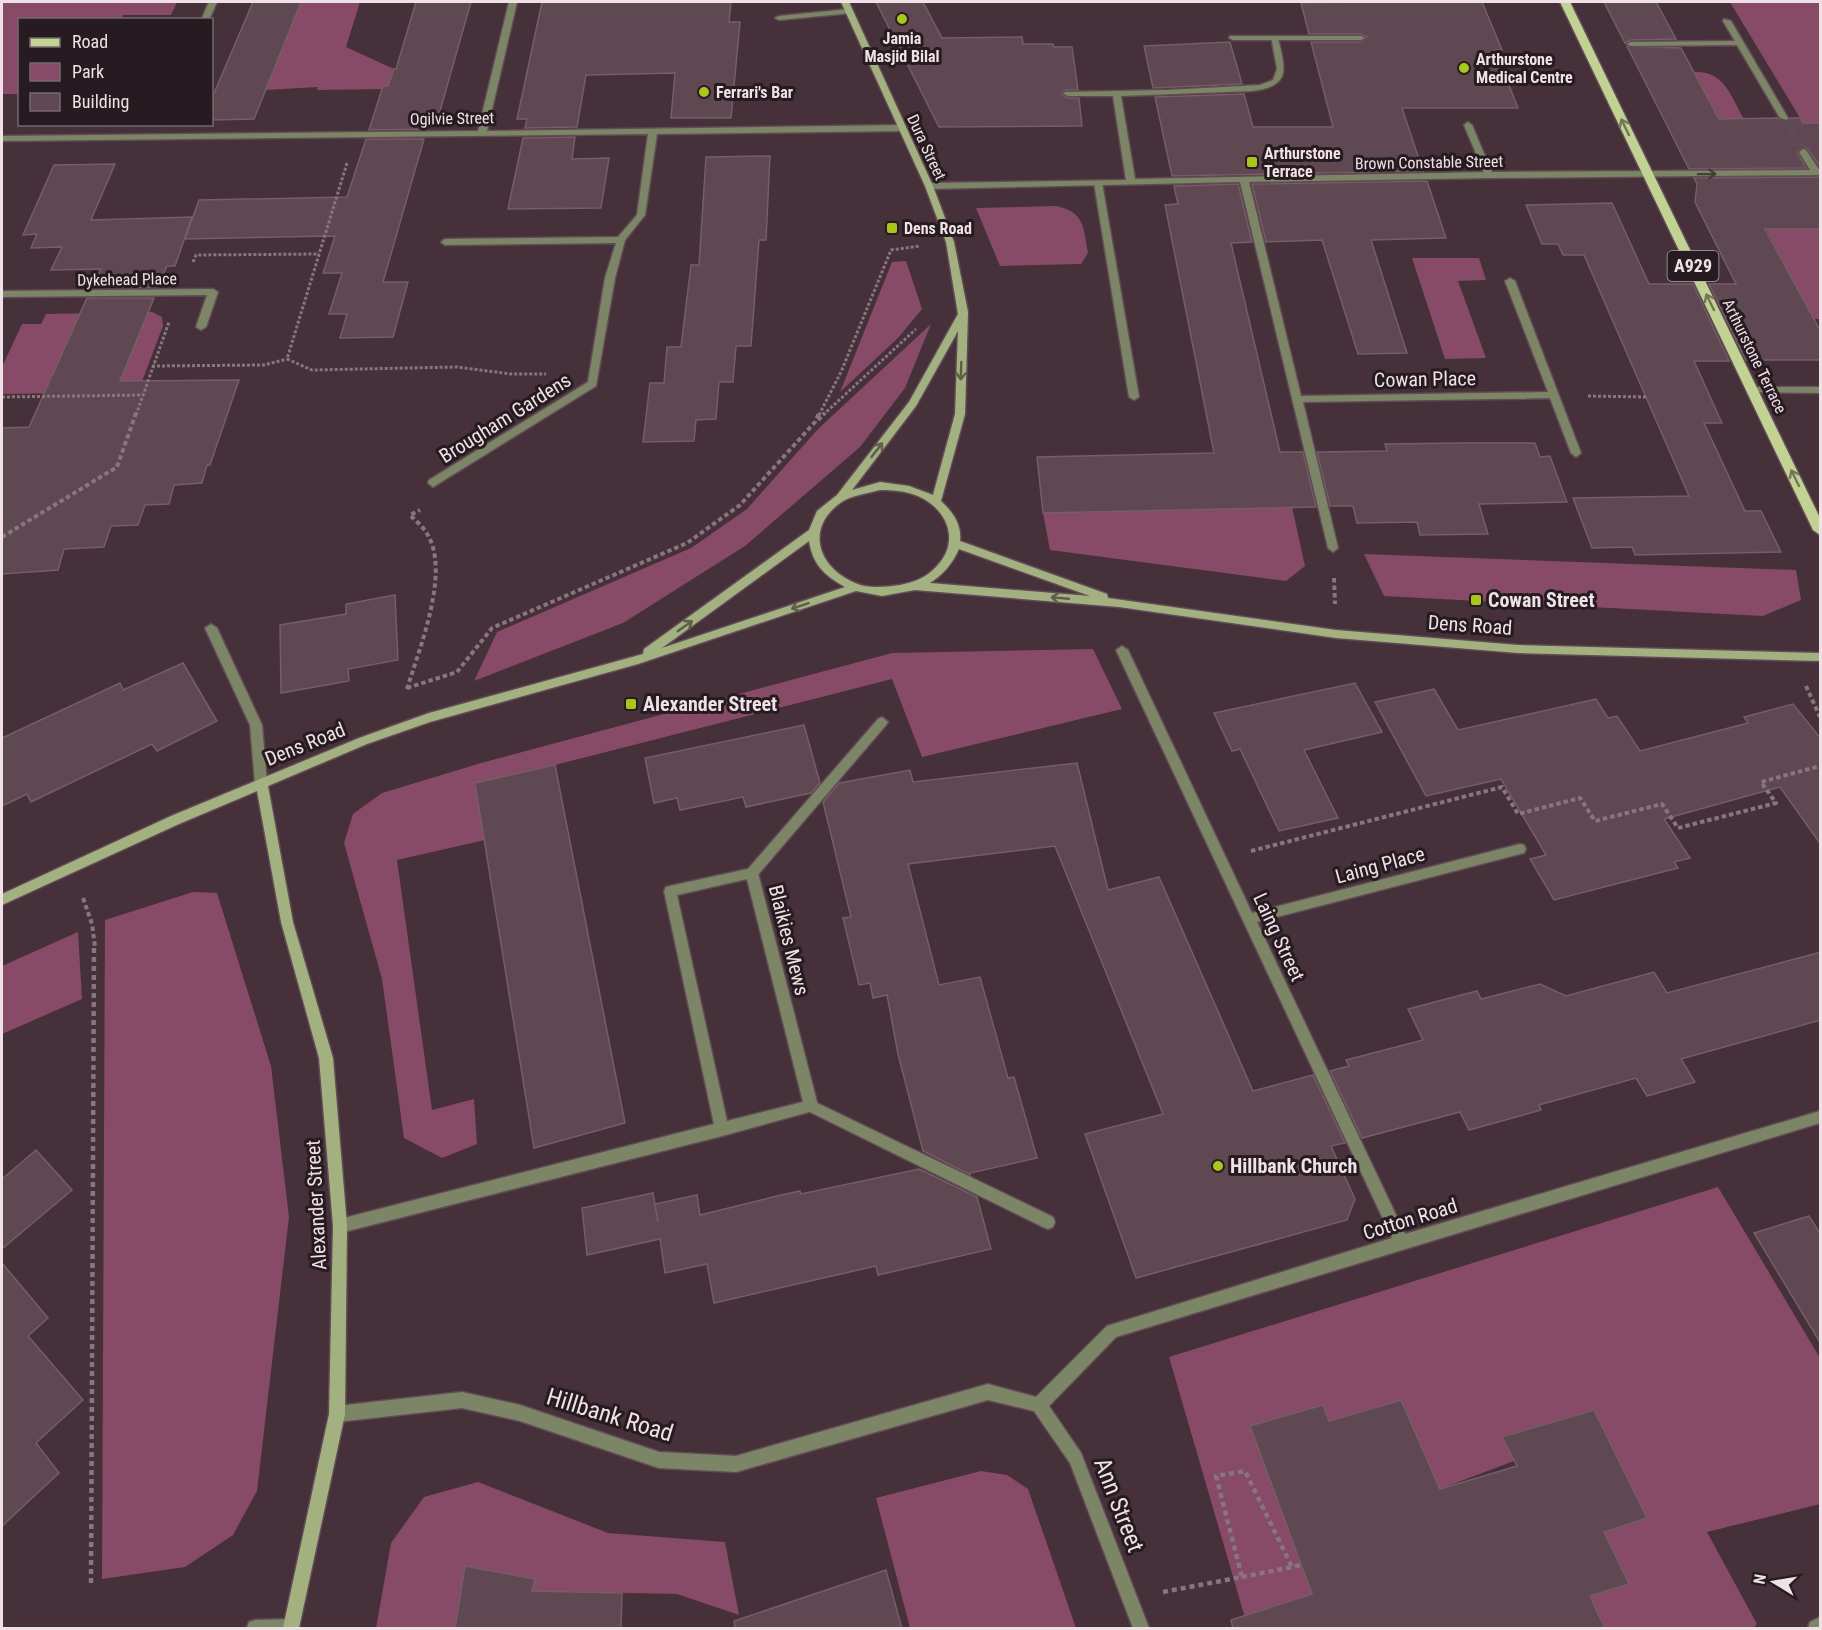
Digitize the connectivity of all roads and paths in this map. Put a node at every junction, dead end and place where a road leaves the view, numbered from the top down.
1 (213, 2) edge
2 (513, 2) edge
3 (845, 2) edge
4 (1565, 2) edge
5 (849, 11) junction
6 (206, 18) edge
7 (779, 18) dead end
8 (1727, 21) dead end
9 (1233, 38) dead end
10 (1274, 38) junction
11 (1361, 38) dead end
12 (1739, 43) junction
13 (1631, 44) dead end
14 (1068, 94) dead end
15 (1117, 94) junction
16 (1784, 118) tunnel mouth
17 (1468, 125) dead end
18 (157, 126) edge
19 (902, 128) junction
20 (653, 131) junction
21 (482, 133) junction
22 (356, 134) junction
23 (152, 137) junction
24 (2, 140) edge
25 (1803, 152) tunnel mouth
26 (1818, 173) edge
27 (1648, 175) junction
28 (1489, 176) junction
29 (1244, 181) junction
30 (1098, 183) junction
31 (1131, 183) junction
32 (929, 186) junction
33 (621, 240) junction
34 (445, 242) dead end
35 (951, 242) junction
36 (319, 254) junction
37 (1510, 281) dead end
38 (181, 293) junction
39 (3, 298) edge
40 (963, 312) junction
41 (924, 321) dead end
42 (201, 327) dead end
43 (287, 359) junction
44 (152, 366) junction
45 (596, 373) junction
46 (1753, 390) junction
47 (1821, 390) edge
48 (142, 395) junction
49 (1554, 395) junction
50 (2, 397) edge
51 (1134, 397) dead end
52 (1646, 397) dead end
53 (1296, 399) junction
54 (815, 422) junction
55 (1576, 453) dead end
56 (433, 483) joint
57 (841, 496) junction
58 (936, 501) junction
59 (1821, 530) edge
60 (812, 533) junction
61 (2, 537) edge
62 (956, 544) junction
63 (1333, 548) joint
64 (915, 586) junction
65 (856, 587) junction
66 (1119, 603) junction
67 (211, 628) dead end
68 (1336, 634) junction
69 (1122, 650) dead end
70 (1821, 657) edge
71 (638, 660) junction
72 (407, 688) junction
73 (421, 721) junction
74 (882, 722) dead end
75 (1821, 766) edge
76 (261, 783) junction
77 (1520, 849) dead end
78 (1220, 859) junction
79 (752, 873) junction
80 (2, 900) edge
81 (1249, 919) junction
82 (92, 924) dead end
83 (811, 1106) junction
84 (1821, 1117) edge
85 (722, 1130) junction
86 (1048, 1222) dead end
87 (340, 1226) junction
88 (1401, 1242) junction
89 (1039, 1405) junction
90 (337, 1414) junction
91 (1301, 1565) dead end
92 (1292, 1567) junction
93 (1242, 1577) junction
94 (91, 1583) dead end
95 (1130, 1599) junction
96 (1821, 1626) edge
97 (291, 1628) edge
98 (255, 1629) edge
99 (1141, 1629) edge
100 (1816, 1629) edge

1 - 6 street
2 - 21 street
3 - 5 main road, Dura Street
27 -> 4 main road, Arthurstone Terrace / A929
5 - 7 street
5 - 19 main road, Dura Street
8 - 12 street
9 - 10 street
10 - 11 street
10 - 15 street
12 - 13 street
12 - 16 street
14 - 15 street
15 - 31 street
17 - 28 street
18 - 23 street
19 - 20 street, Ogilvie Street
19 - 32 main road, Dura Street
20 - 21 street, Ogilvie Street
20 - 33 street, Brougham Gardens
21 - 22 street, Ogilvie Street
22 - 23 street, Ogilvie Street
22 - 36 path
23 - 24 street, Ogilvie Street
25 - 26 street
27 -> 26 street, Brown Constable Street
27 - 28 street, Brown Constable Street
46 -> 27 main road, Arthurstone Terrace / A929
28 - 29 street, Brown Constable Street
29 - 31 street, Brown Constable Street
29 - 53 street
30 - 31 street, Brown Constable Street
30 - 32 street, Brown Constable Street
30 - 51 street
32 - 35 main road, Dura Street
33 - 34 street
33 - 45 street, Brougham Gardens
35 - 40 main road, Dura Street
35 - 54 path
36 - 38 path
36 - 43 path
37 - 49 street
38 - 39 street, Dykehead Place
38 - 42 street, Dykehead Place
38 - 44 path
57 -> 40 main road
40 -> 58 main road, Dura Street
41 - 54 path
43 - 44 path
43 - 45 path
44 - 48 path
45 - 56 street, Brougham Gardens
46 - 47 street
59 -> 46 main road, Arthurstone Terrace / A929
48 - 50 path
48 - 61 path
49 - 52 path
49 - 53 street, Cowan Place
49 - 55 street
53 - 63 street
54 - 72 path
56 - 72 path
57 - 58 main road, Dens Road
57 - 60 main road, Dens Road
58 - 62 main road
60 - 65 main road, Dens Road
71 -> 60 main road, Dens Road
62 - 64 main road, Dens Road
62 - 66 main road, Dens Road
63 - 68 path
64 - 65 main road, Dens Road
66 -> 64 main road, Dens Road
65 -> 71 main road, Dens Road
66 - 68 main road, Dens Road
67 - 76 street
68 - 70 main road, Dens Road
69 - 78 street, Laing Street
71 - 73 main road, Dens Road
72 - 73 path
73 - 76 main road, Dens Road
74 - 79 street
75 - 78 path
76 - 80 main road, Dens Road
76 - 87 main road, Alexander Street
77 - 81 street, Laing Place
78 - 81 street, Laing Street
79 - 83 street, Blaikies Mews
79 - 85 street, Blaikies Mews
81 - 88 street, Laing Street
82 - 94 path
83 - 85 street
83 - 86 street
84 - 88 street, Cotton Road
85 - 87 street
87 - 90 main road, Alexander Street
88 - 89 street, Cotton Road
89 - 90 street, Hillbank Road
89 - 95 street, Ann Street
90 - 97 main road, Alexander Street
91 - 92 path
92 - 93 path
92 - 93 path
93 - 95 path
95 - 99 street, Ann Street
96 - 100 street
97 - 98 street

